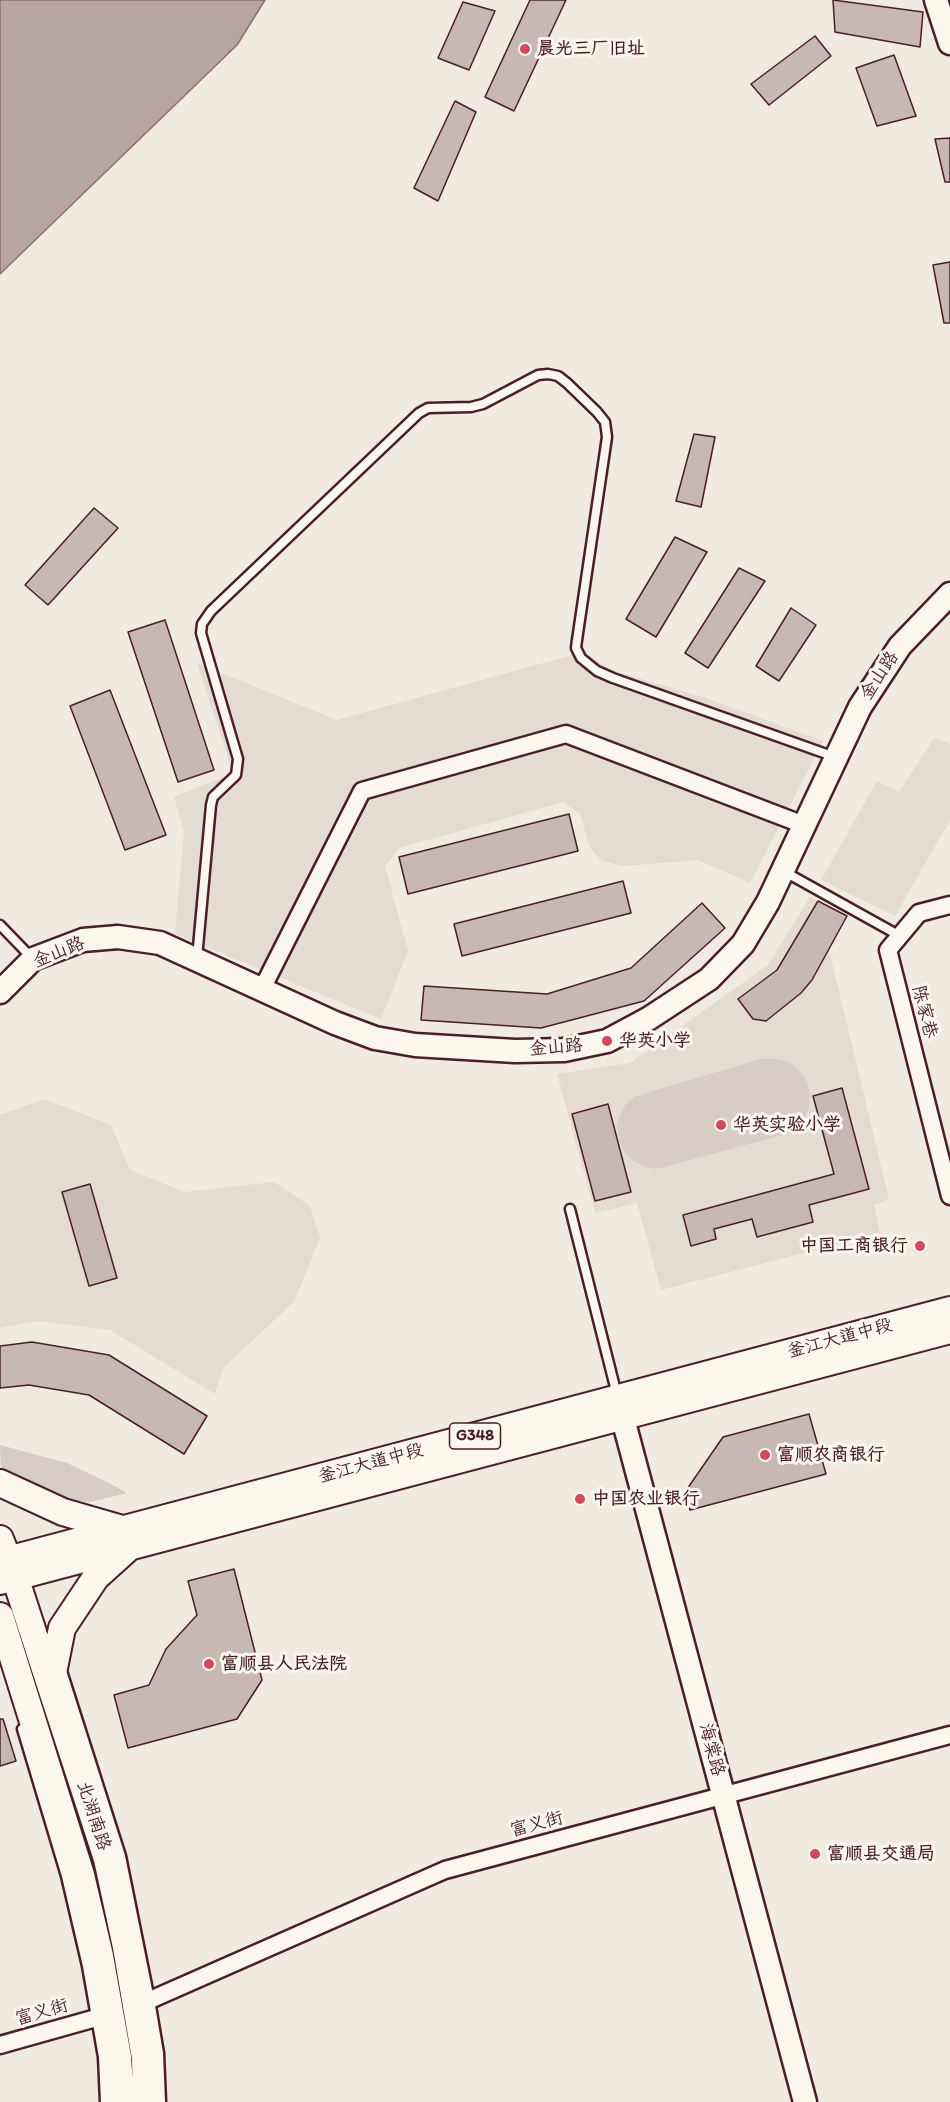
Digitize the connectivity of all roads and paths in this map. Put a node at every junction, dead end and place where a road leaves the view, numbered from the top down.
1 (936, 0) edge
2 (950, 44) edge
3 (950, 594) edge
4 (836, 757) junction
5 (804, 825) junction
6 (782, 871) junction
7 (950, 905) edge
8 (0, 925) edge
9 (900, 936) junction
10 (197, 958) junction
11 (33, 959) junction
12 (262, 989) junction
13 (0, 992) edge
14 (950, 1196) edge
15 (570, 1209) dead end
16 (950, 1310) edge
17 (950, 1330) edge
18 (620, 1408) junction
19 (0, 1483) edge
20 (126, 1538) junction
21 (5, 1564) edge
22 (0, 1616) edge
23 (57, 1656) junction
24 (0, 1661) edge
25 (51, 1686) junction
26 (22, 1687) junction
27 (19, 1719) dead end
28 (950, 1735) edge
29 (723, 1796) junction
30 (150, 2000) junction
31 (96, 2018) junction
32 (0, 2046) edge
33 (105, 2102) edge
34 (120, 2102) edge
35 (146, 2102) edge
36 (160, 2102) edge
37 (805, 2102) edge

1 - 2 street
3 - 4 street, 金山路
4 - 5 street, 金山路
4 - 10 lane
5 - 6 street, 金山路
5 - 12 street
6 - 9 lane
6 - 12 street, 金山路
7 - 9 street, 陈家巷
8 - 11 lane
9 - 14 street, 陈家巷
10 - 11 street, 金山路
10 - 12 street, 金山路
11 - 13 street, 金山路
15 - 18 lane
16 - 18 main road, 釜江大道中段 / G348
17 - 18 main road, 釜江大道中段 / G348
18 - 20 main road, 釜江大道中段 / G348
18 - 29 street, 海棠路
19 - 20 main road
20 - 21 main road, 釜江大道中段 / G348
20 - 23 main road
21 - 25 main road, 北湖南路
22 - 26 main road, 北湖南路
23 - 25 main road
23 - 30 lane
24 - 26 main road
25 - 35 main road, 北湖南路
26 - 34 main road, 北湖南路
27 - 31 lane
28 - 29 street, 富义街
29 - 30 street, 富义街
29 - 37 street, 海棠路
30 - 36 lane
31 - 32 street, 富义街
31 - 33 lane

